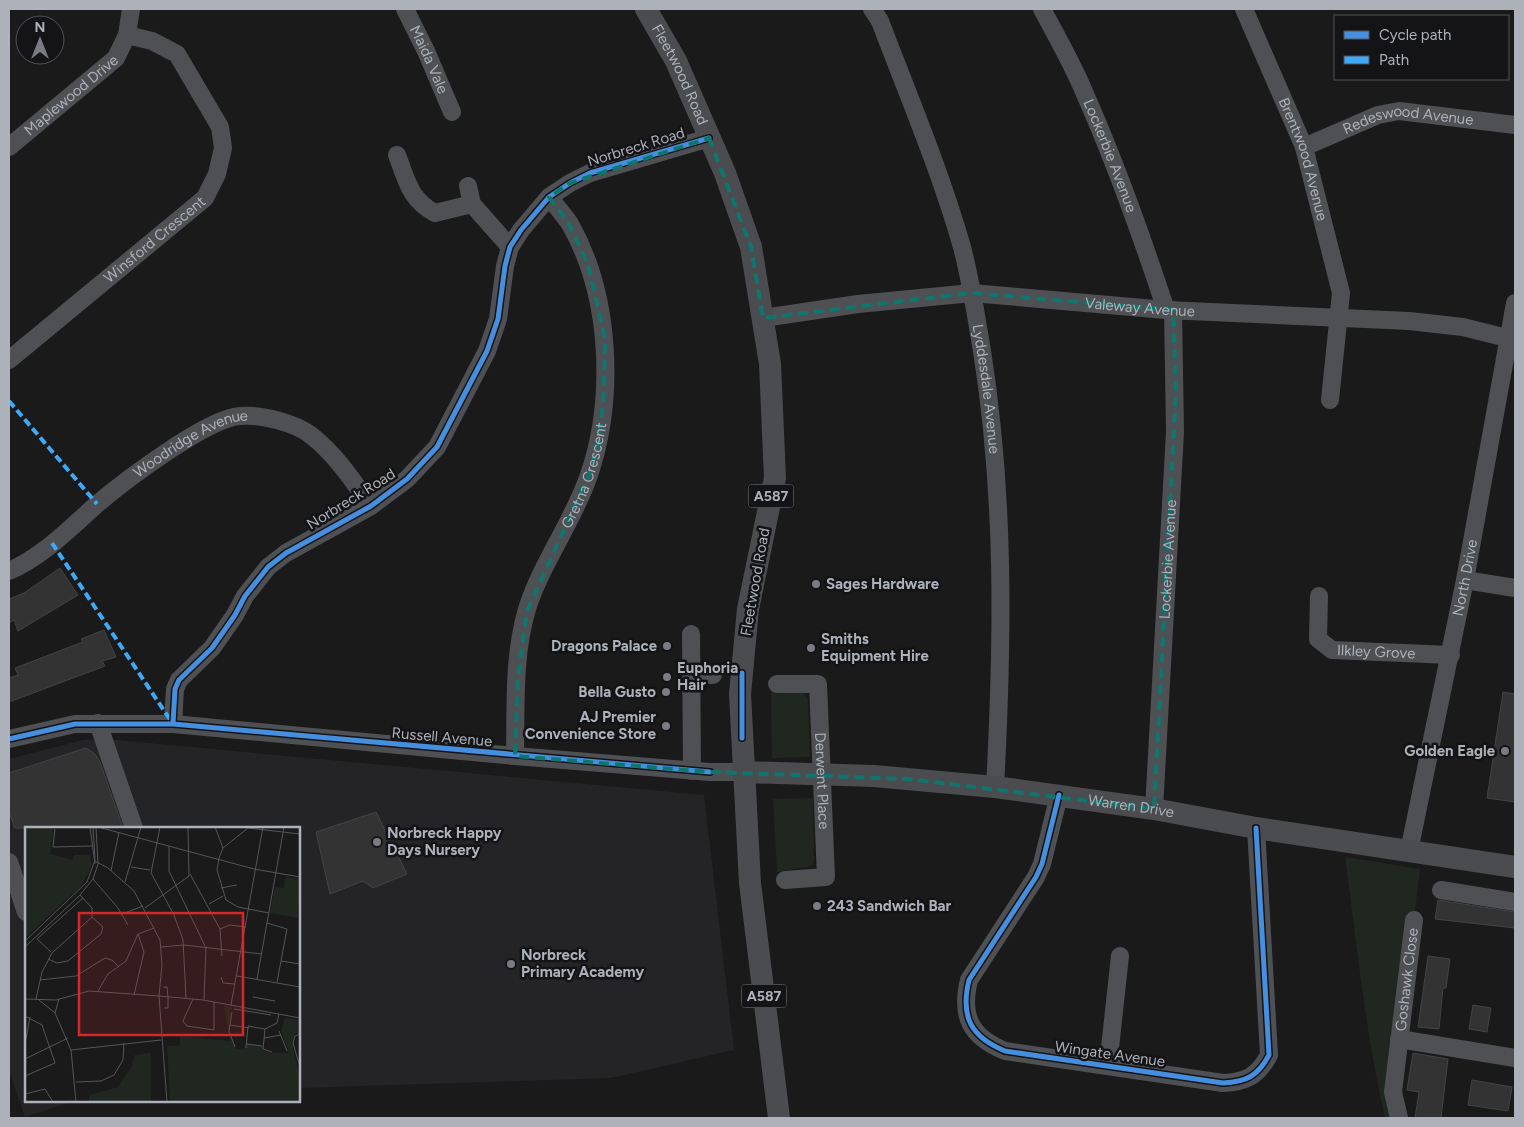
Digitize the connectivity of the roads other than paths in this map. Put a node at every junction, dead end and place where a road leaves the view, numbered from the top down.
1 (131, 9) edge
2 (404, 9) edge
3 (646, 9) edge
4 (872, 9) edge
5 (1042, 9) edge
6 (1244, 9) edge
7 (127, 35) junction
8 (452, 112) dead end
9 (1515, 125) edge
10 (709, 138) junction
11 (1304, 146) junction
12 (9, 147) edge
13 (397, 155) dead end
14 (468, 186) dead end
15 (549, 197) junction
16 (472, 204) junction
17 (510, 247) junction
18 (972, 293) junction
19 (1515, 303) edge
20 (1170, 310) junction
21 (1339, 316) junction
22 (763, 318) junction
23 (1512, 339) edge
24 (9, 360) edge
25 (1330, 400) dead end
26 (370, 506) junction
27 (9, 571) edge
28 (1465, 580) junction
29 (1515, 588) edge
30 (1319, 596) dead end
31 (691, 634) dead end
32 (1451, 655) junction
33 (692, 675) junction
34 (712, 675) dead end
35 (777, 684) dead end
36 (98, 723) junction
37 (173, 724) junction
38 (9, 740) edge
39 (514, 756) junction
40 (692, 771) junction
41 (743, 772) junction
42 (823, 773) junction
43 (995, 787) junction
44 (1059, 795) junction
45 (1154, 809) junction
46 (134, 827) edge
47 (1256, 828) junction
48 (1409, 850) junction
49 (9, 862) edge
50 (1515, 867) edge
51 (785, 880) dead end
52 (1441, 890) dead end
53 (1515, 902) edge
54 (25, 909) edge
55 (1414, 920) dead end
56 (1120, 956) dead end
57 (1399, 1039) junction
58 (1515, 1058) edge
59 (1108, 1066) junction
60 (780, 1118) edge
61 (1399, 1118) edge

1 - 7 street, Maplewood Drive
2 - 8 street, Maida Vale
3 - 10 main road, Fleetwood Road / A587
4 - 18 street, Lyddesdale Avenue
5 - 20 street, Lockerbie Avenue
6 - 11 street, Brentwood Avenue
7 - 12 street, Maplewood Drive
7 - 24 street, Winsford Crescent
9 - 11 street, Redeswood Avenue
10 - 15 street, Norbreck Road
10 - 22 main road, Fleetwood Road / A587
11 - 21 street, Brentwood Avenue
13 - 16 street
14 - 16 street
15 - 17 street, Norbreck Road
15 - 39 street, Gretna Crescent
16 - 17 street
17 - 26 street, Norbreck Road
18 - 20 street, Valeway Avenue
18 - 22 street, Valeway Avenue
18 - 43 street, Lyddesdale Avenue
19 - 23 street, North Drive
20 - 21 street, Valeway Avenue
20 - 45 street, Lockerbie Avenue
21 - 23 street, Valeway Avenue
21 - 25 street, Brentwood Avenue
22 - 41 main road, Fleetwood Road / A587
23 - 28 street, North Drive
26 - 27 street, Woodridge Avenue
26 - 37 street, Norbreck Road
28 - 29 street
28 - 32 street, North Drive
30 - 32 street, Ilkley Grove
31 - 33 street
32 - 48 street, North Drive
33 - 34 street
33 - 40 street
35 - 42 street, Derwent Place
36 - 37 street
36 - 38 street
36 - 46 street
37 - 39 street, Russell Avenue
39 - 40 street, Russell Avenue
40 - 41 street, Russell Avenue
41 - 42 main road, Warren Drive
41 - 60 main road, Fleetwood Road / A587
42 - 43 main road, Warren Drive
42 - 51 street, Derwent Place
43 - 44 main road, Warren Drive
44 - 45 main road, Warren Drive
44 - 59 street, Wingate Avenue
45 - 47 main road, Warren Drive
47 - 48 main road, Warren Drive
47 - 59 street, Wingate Avenue
48 - 50 main road, Warren Drive
49 - 54 street
52 - 53 street
55 - 57 street, Goshawk Close
56 - 59 street
57 - 58 street
57 - 61 street, Goshawk Close

